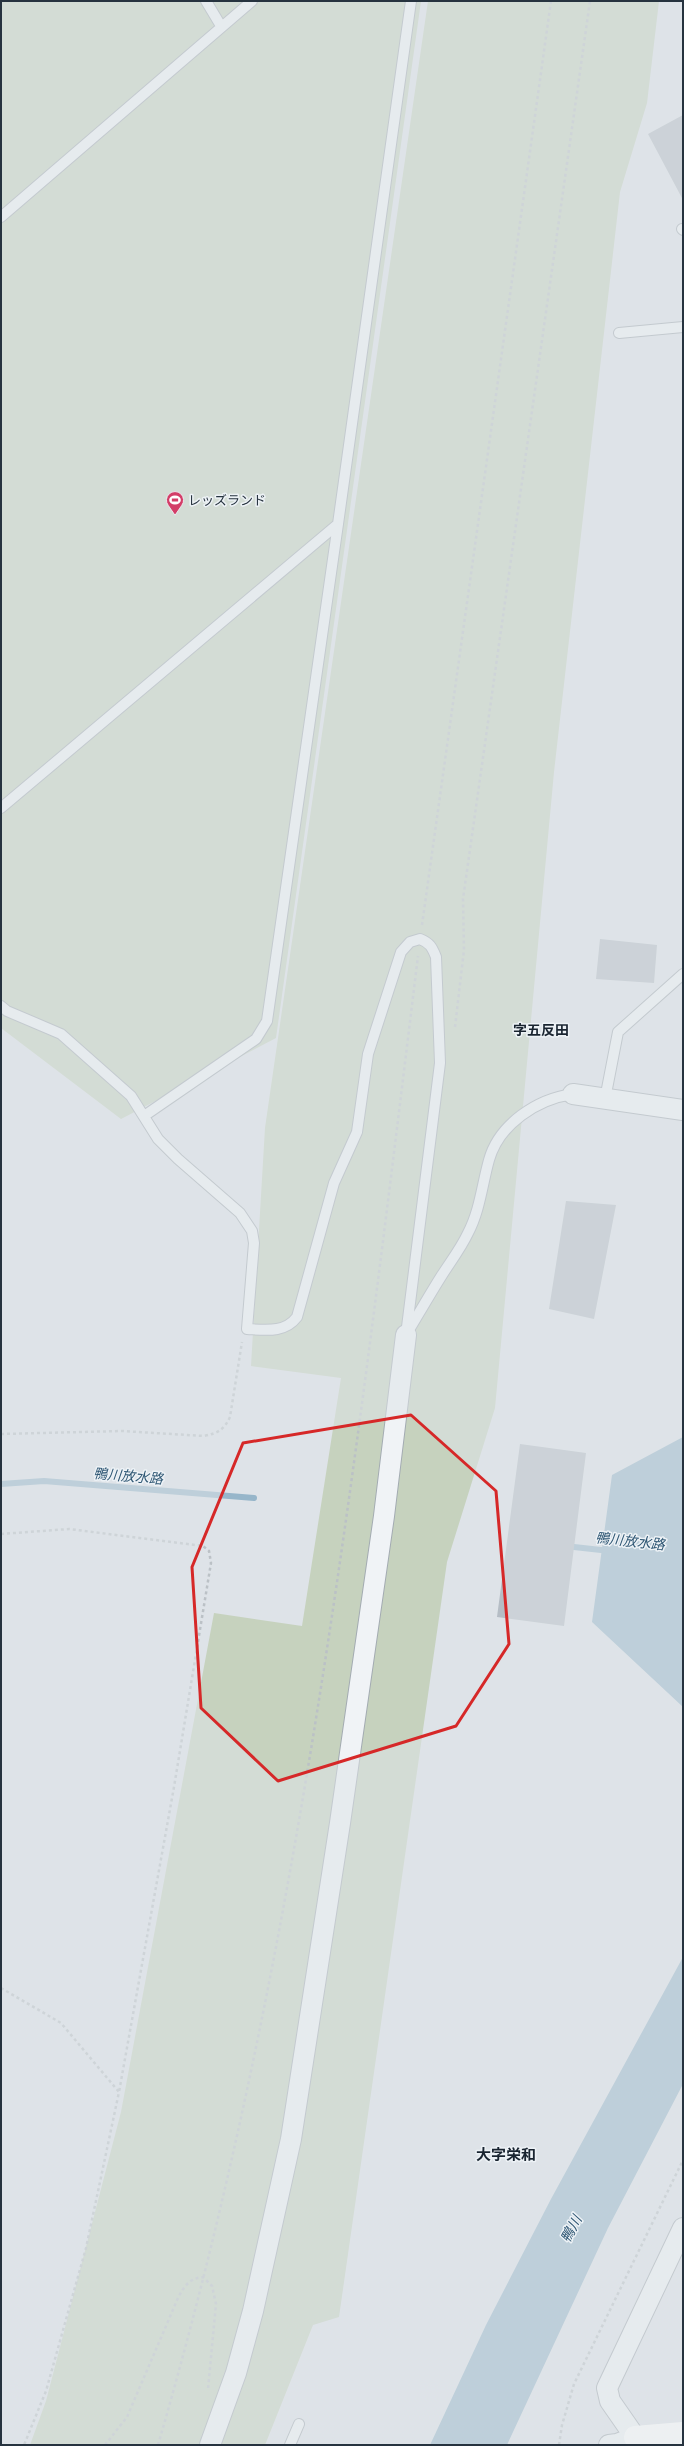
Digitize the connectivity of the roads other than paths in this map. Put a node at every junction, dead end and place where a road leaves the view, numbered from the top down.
1 (206, 1) edge
2 (252, 1) edge
3 (411, 1) edge
4 (222, 26) junction
5 (1, 217) edge
6 (683, 327) edge
7 (619, 334) dead end
8 (338, 524) junction
9 (1, 808) edge
10 (683, 974) edge
11 (1, 1006) edge
12 (573, 1094) joint
13 (605, 1099) junction
14 (683, 1110) edge
15 (144, 1116) junction
16 (406, 1335) junction
17 (683, 2228) edge
18 (299, 2424) dead end
19 (683, 2432) edge
20 (635, 2437) junction
21 (210, 2445) edge
22 (290, 2445) edge
23 (609, 2445) edge

1 - 4 lane
2 - 4 lane
3 - 8 lane
4 - 5 lane
6 - 7 lane
8 - 9 lane
8 - 15 lane
10 - 13 lane
11 - 15 lane
12 - 13 street
12 - 16 lane
13 - 14 street
15 - 16 lane
16 - 21 street
17 - 20 street
18 - 22 lane
19 - 20 street
20 - 23 street

